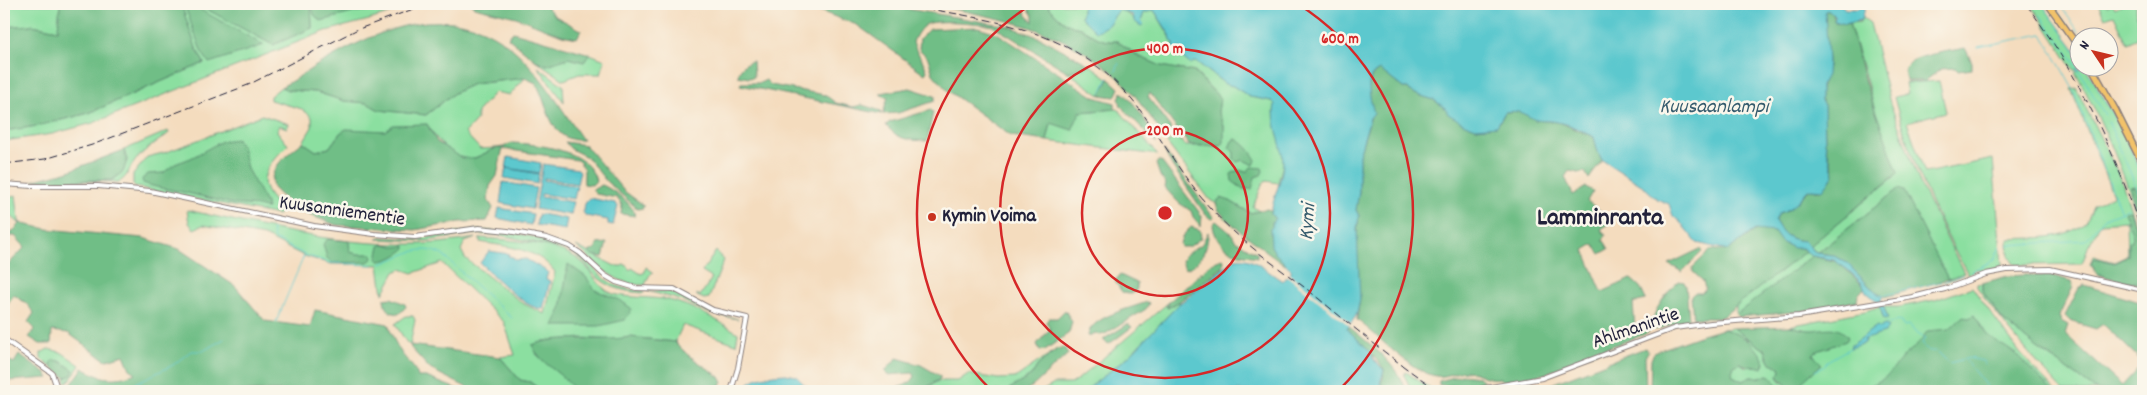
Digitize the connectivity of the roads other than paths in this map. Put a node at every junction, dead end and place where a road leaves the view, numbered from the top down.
1 (2048, 4) edge
2 (2070, 35) edge
3 (2098, 78) edge
4 (2143, 166) edge
5 (4, 184) edge
6 (2143, 289) edge
7 (4, 338) edge
8 (58, 391) edge
9 (731, 391) edge
10 (1468, 391) edge

1 - 2 main road
3 - 4 main road
5 - 9 street, Kuusanniementie
6 - 10 street, Ahlmanintie
7 - 8 street

